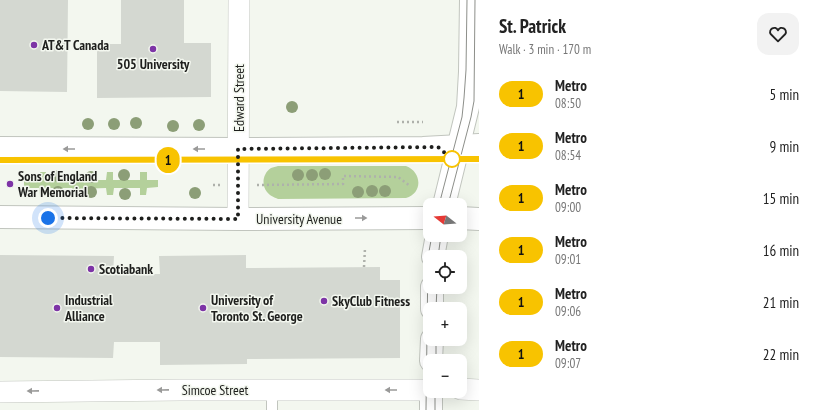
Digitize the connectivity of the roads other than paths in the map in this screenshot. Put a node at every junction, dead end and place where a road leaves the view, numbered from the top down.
1 (239, 0) edge
2 (471, 0) edge
3 (469, 146) edge
4 (0, 148) edge
5 (238, 149) junction
6 (447, 198) edge
7 (0, 217) edge
8 (423, 218) edge
9 (467, 218) edge
10 (238, 219) junction
11 (479, 219) edge
12 (467, 389) edge
13 (479, 390) edge
14 (423, 391) edge
15 (0, 392) edge
16 (431, 398) edge
17 (272, 400) edge
18 (431, 410) edge

1 - 5 street, Edward Street
2 - 3 main road
3 - 5 main road
3 - 6 main road
5 -> 4 main road
5 - 10 street, Edward Street
7 - 10 main road, University Avenue
10 -> 8 main road, University Avenue
9 - 11 main road
12 - 13 street
14 -> 17 street, Simcoe Street
17 -> 15 street, Simcoe Street
16 - 18 main road

